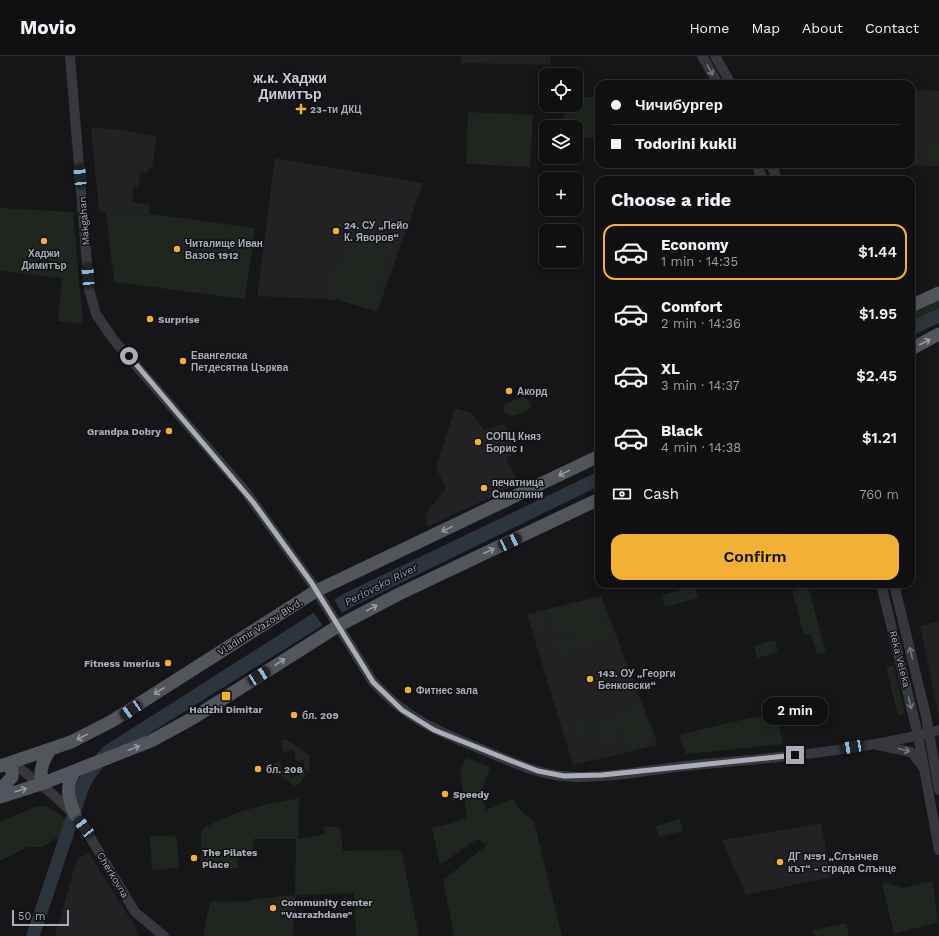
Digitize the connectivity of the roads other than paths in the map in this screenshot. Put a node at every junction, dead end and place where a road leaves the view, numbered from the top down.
1 (70, 56) edge
2 (702, 56) edge
3 (715, 56) edge
4 (716, 80) edge
5 (729, 80) edge
6 (939, 293) edge
7 (915, 304) edge
8 (939, 334) edge
9 (915, 347) edge
10 (595, 458) edge
11 (595, 501) edge
12 (882, 588) edge
13 (895, 588) edge
14 (319, 597) junction
15 (336, 623) junction
16 (934, 731) edge
17 (918, 735) junction
18 (873, 744) junction
19 (50, 750) junction
20 (6, 765) edge
21 (74, 772) junction
22 (926, 772) junction
23 (41, 784) junction
24 (0, 790) edge
25 (939, 790) edge
26 (0, 797) edge
27 (75, 815) junction
28 (939, 850) edge
29 (164, 936) edge

1 - 14 street, Makgahan
2 -> 4 street
3 - 5 street
6 - 7 main road
9 -> 8 main road
10 -> 14 main road, Vladimir Vazov Blvd.
15 -> 11 main road
12 -> 17 street, Reka Veleka
16 -> 13 street, Reka Veleka
14 - 15 street, Makgahan
14 -> 19 main road, Vladimir Vazov Blvd.
15 - 18 street, Makgahan
21 -> 15 main road
16 - 17 street, Makgahan
16 - 25 street, Reka Veleka
17 - 18 street, Makgahan
17 - 22 street, Reka Veleka
18 -> 22 street
19 - 20 main road, Vladimir Vazov Blvd.
19 - 23 main road
20 - 23 street, Cherkovna
20 - 24 main road
21 - 23 main road
21 - 27 main road
22 - 28 street, Reka Veleka
26 -> 23 main road
23 - 27 street, Cherkovna
27 - 29 street, Cherkovna

